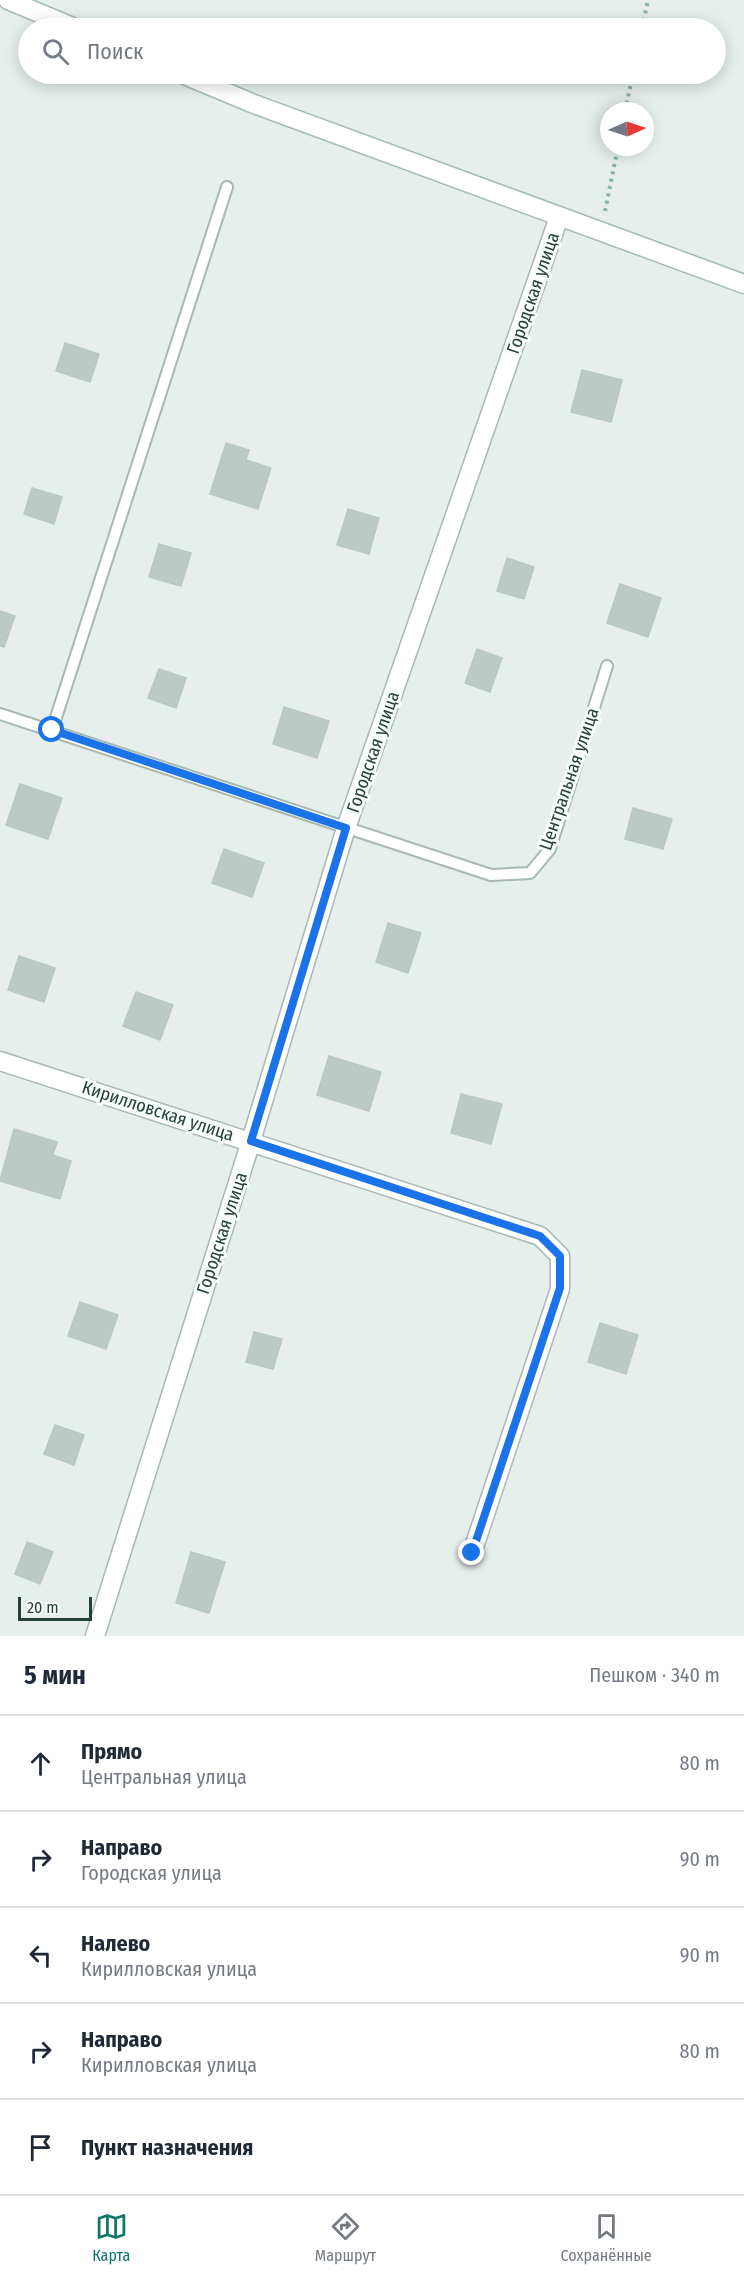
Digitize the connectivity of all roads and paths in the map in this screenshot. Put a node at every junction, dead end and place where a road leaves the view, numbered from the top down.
1 (8, 0) edge
2 (648, 0) edge
3 (51, 18) edge
4 (644, 18) edge
5 (206, 84) edge
6 (631, 84) edge
7 (627, 102) edge
8 (616, 156) edge
9 (227, 187) dead end
10 (559, 217) junction
11 (601, 230) junction
12 (744, 284) edge
13 (607, 666) dead end
14 (0, 714) edge
15 (52, 730) junction
16 (346, 828) junction
17 (0, 1061) edge
18 (251, 1141) junction
19 (472, 1553) dead end
20 (95, 1636) edge

1 - 3 street
2 - 4 path
5 - 10 street
6 - 7 path
8 - 11 path
9 - 15 lane
10 - 11 street
10 - 16 street, Городская улица
11 - 12 street
13 - 16 lane, Центральная улица
14 - 15 lane, Центральная улица
15 - 16 lane, Центральная улица
16 - 18 street, Городская улица
17 - 18 street, Кирилловская улица
18 - 19 street, Кирилловская улица
18 - 20 street, Городская улица

